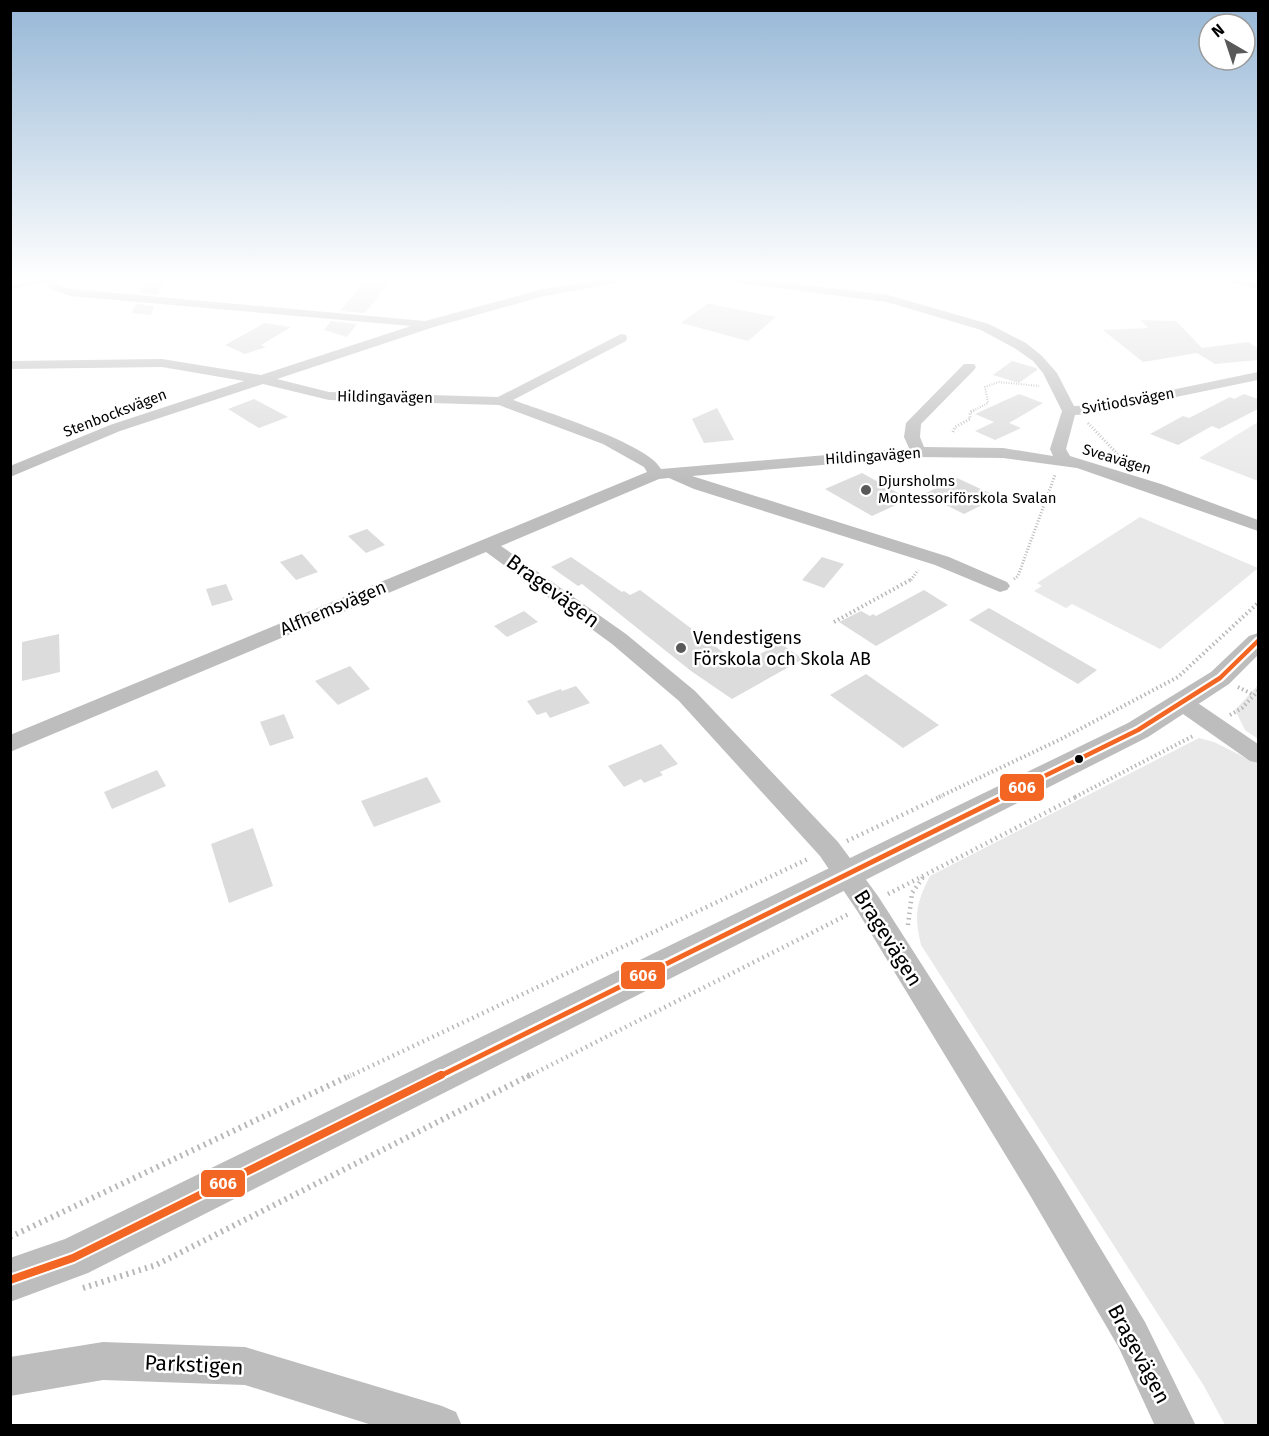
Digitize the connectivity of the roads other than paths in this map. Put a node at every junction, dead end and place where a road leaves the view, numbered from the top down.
1 (359, 347) edge
2 (604, 347) edge
3 (1019, 347) edge
4 (10, 365) edge
5 (969, 368) dead end
6 (1258, 376) edge
7 (260, 379) junction
8 (501, 401) junction
9 (1073, 411) junction
10 (918, 452) junction
11 (1067, 462) junction
12 (10, 472) edge
13 (663, 474) junction
14 (1258, 526) edge
15 (488, 543) junction
16 (1000, 586) road end
17 (1258, 641) edge
18 (1181, 702) junction
19 (10, 744) edge
20 (1258, 755) edge
21 (838, 861) junction
22 (10, 1280) edge
23 (10, 1377) edge
24 (442, 1425) edge
25 (1176, 1425) edge

1 - 7 street, Stenbocksvägen
2 - 8 street
3 - 9 street
4 - 7 street, Hildingavägen
5 - 10 street
6 - 9 street, Svitiodsvägen
7 - 8 street, Hildingavägen
7 - 12 street, Stenbocksvägen
8 - 13 street, Hildingavägen
9 - 11 street, Sveavägen
10 - 11 street, Hildingavägen
10 - 13 street, Hildingavägen
11 - 14 street, Sveavägen
13 - 15 street, Alfhemsvägen
13 - 16 street, Hildingavägen
15 - 19 street, Alfhemsvägen
15 - 21 street, Bragevägen
17 - 18 street
18 - 20 street
18 - 21 street
21 - 22 street
21 - 25 street, Bragevägen
23 - 24 street, Parkstigen

